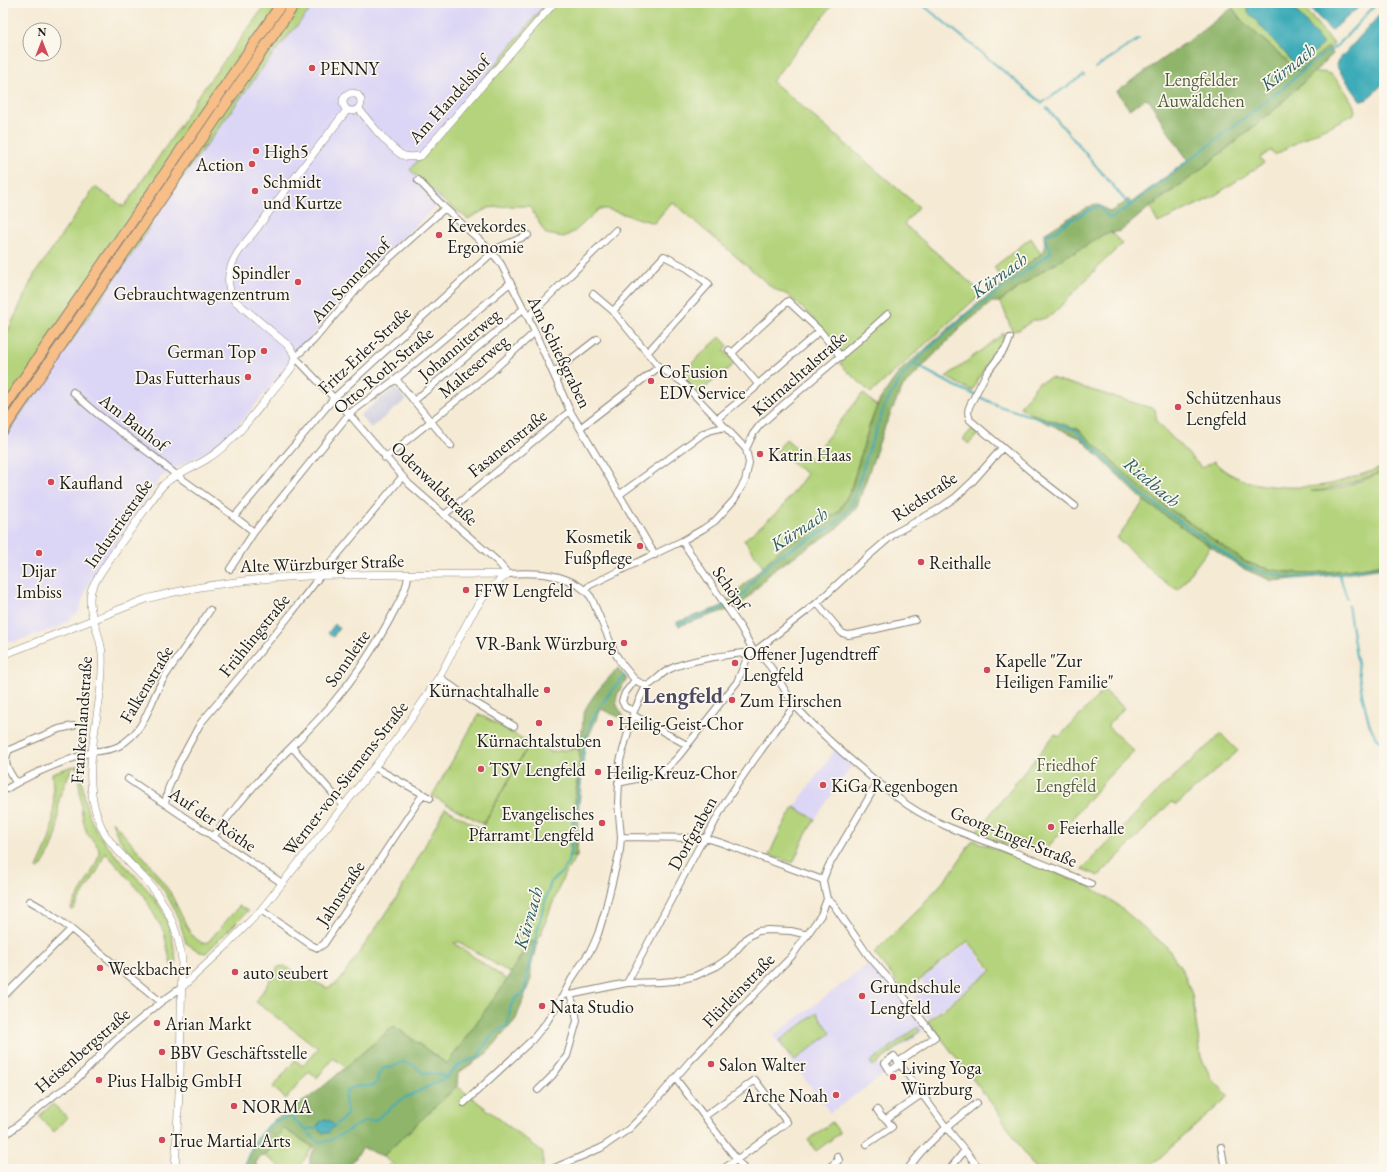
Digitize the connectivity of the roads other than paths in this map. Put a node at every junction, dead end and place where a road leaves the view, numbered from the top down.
1 (282, 3) edge
2 (294, 3) edge
3 (554, 3) edge
4 (359, 109) junction
5 (347, 110) junction
6 (418, 180) dead end
7 (445, 208) junction
8 (616, 230) dead end
9 (528, 235) dead end
10 (492, 251) junction
11 (510, 283) junction
12 (593, 294) dead end
13 (523, 309) junction
14 (614, 311) junction
15 (888, 314) dead end
16 (528, 318) junction
17 (820, 331) junction
18 (535, 332) junction
19 (1010, 338) dead end
20 (597, 339) dead end
21 (647, 353) junction
22 (295, 357) junction
23 (840, 357) junction
24 (659, 367) junction
25 (553, 373) junction
26 (396, 379) junction
27 (758, 384) junction
28 (73, 392) dead end
29 (334, 398) junction
30 (414, 401) junction
31 (3, 409) edge
32 (570, 411) junction
33 (349, 414) junction
34 (717, 419) junction
35 (430, 421) junction
36 (725, 427) junction
37 (580, 428) junction
38 (3, 430) edge
39 (452, 446) dead end
40 (1002, 448) junction
41 (746, 449) junction
42 (385, 458) junction
43 (177, 476) junction
44 (402, 477) junction
45 (619, 495) junction
46 (1075, 506) dead end
47 (444, 515) junction
48 (235, 516) junction
49 (254, 532) junction
50 (682, 541) junction
51 (655, 555) junction
52 (230, 570) dead end
53 (485, 574) junction
54 (508, 574) junction
55 (408, 575) junction
56 (320, 576) junction
57 (494, 586) junction
58 (585, 590) junction
59 (817, 603) junction
60 (210, 610) dead end
61 (94, 620) junction
62 (915, 620) dead end
63 (754, 652) junction
64 (3, 655) edge
65 (439, 677) junction
66 (635, 680) junction
67 (646, 686) junction
68 (795, 705) junction
69 (634, 713) junction
70 (73, 726) dead end
71 (514, 726) dead end
72 (687, 745) junction
73 (292, 747) junction
74 (92, 752) junction
75 (374, 767) junction
76 (128, 778) dead end
77 (16, 782) junction
78 (878, 782) junction
79 (618, 784) junction
80 (3, 790) edge
81 (423, 794) junction
82 (430, 798) dead end
83 (165, 804) junction
84 (343, 805) junction
85 (213, 837) junction
86 (621, 837) junction
87 (706, 838) junction
88 (823, 880) junction
89 (282, 883) junction
90 (1092, 884) dead end
91 (827, 899) junction
92 (30, 901) dead end
93 (261, 910) junction
94 (71, 929) junction
95 (808, 935) junction
96 (627, 983) junction
97 (181, 988) junction
98 (567, 994) junction
99 (3, 997) edge
100 (161, 1002) junction
101 (676, 1079) junction
102 (538, 1090) dead end
103 (922, 1094) junction
104 (464, 1103) dead end
105 (977, 1103) dead end
106 (877, 1110) dead end
107 (705, 1116) junction
108 (886, 1119) junction
109 (946, 1127) junction
110 (3, 1137) edge
111 (867, 1144) dead end
112 (1221, 1146) dead end
113 (965, 1150) junction
114 (837, 1156) dead end
115 (737, 1159) junction
116 (176, 1169) edge
117 (552, 1169) edge
118 (723, 1169) edge
119 (744, 1169) edge
120 (827, 1169) edge
121 (908, 1169) edge
122 (950, 1169) edge
123 (980, 1169) edge
124 (1225, 1169) edge

1 - 31 highway
2 - 38 highway
3 - 4 street, Am Handelshof
4 - 5 street
4 - 5 street
5 - 22 street
6 - 7 street, Am Schießgraben
7 - 10 street, Am Schießgraben
7 - 22 street, Am Sonnenhof
8 - 16 street
9 - 10 street, Fritz-Erler-Straße
10 - 11 street, Am Schießgraben
10 - 29 street, Fritz-Erler-Straße
11 - 13 street, Am Schießgraben
11 - 26 street, Otto-Roth-Straße
12 - 14 street
13 - 16 street, Am Schießgraben
13 - 30 street, Johanniterweg
14 - 21 street
14 - 21 street
15 - 23 street, Kürnachtalstraße
16 - 18 street, Am Schießgraben
17 - 23 street
17 - 27 street
17 - 27 street
18 - 25 street, Am Schießgraben
18 - 35 street, Malteserweg
19 - 40 street
20 - 25 street
21 - 24 street
22 - 29 street, Odenwaldstraße
22 - 43 street, Industriestraße
23 - 41 street, Kürnachtalstraße
24 - 34 street
24 - 37 street
25 - 32 street, Am Schießgraben
26 - 30 street, Malteserweg
26 - 33 street, Otto-Roth-Straße
27 - 34 street
28 - 43 street, Am Bauhof
29 - 33 street, Odenwaldstraße
29 - 48 street, Fritz-Erler-Straße
30 - 35 street, Malteserweg
32 - 37 street, Am Schießgraben
32 - 47 street, Fasanenstraße
33 - 42 street, Odenwaldstraße
33 - 49 street, Otto-Roth-Straße
34 - 36 street
35 - 39 street, Malteserweg
35 - 42 street, Malteserweg
36 - 41 street
36 - 45 street
37 - 45 street, Am Schießgraben
40 - 46 street
40 - 59 street, Riedstraße
41 - 50 street
42 - 44 street, Odenwaldstraße
43 - 48 street, Am Bauhof
43 - 61 street, Industriestraße
44 - 47 street, Odenwaldstraße
44 - 56 street, Frühlingstraße
45 - 51 street, Am Schießgraben
47 - 54 street, Odenwaldstraße
48 - 49 street, Am Bauhof
49 - 52 street, Otto-Roth-Straße
50 - 51 street
50 - 63 street, Schöpf
51 - 58 street
53 - 54 street, Alte Würzburger Straße
53 - 55 street, Alte Würzburger Straße
53 - 57 street
54 - 57 street, Werner-von-Siemens-Straße
54 - 58 street
55 - 56 street, Alte Würzburger Straße
55 - 73 street, Sonnleite
56 - 61 street, Alte Würzburger Straße
56 - 83 street, Frühlingstraße
57 - 65 street, Werner-von-Siemens-Straße
58 - 66 street
59 - 62 street
59 - 63 street, Riedstraße
60 - 74 street, Falkenstraße
61 - 64 street, Alte Würzburger Straße
61 - 74 street, Frankenlandstraße
63 - 67 street
63 - 68 street, Georg-Engel-Straße
63 - 72 street
65 - 71 street
65 - 75 street, Werner-von-Siemens-Straße
66 - 67 street
66 - 69 street
67 - 69 street
68 - 78 street, Georg-Engel-Straße
68 - 87 street, Dorfgraben
69 - 72 street
69 - 79 street
70 - 77 street
72 - 79 street
73 - 84 street
73 - 85 street, Sonnleite
74 - 77 street, Falkenstraße
74 - 97 street, Frankenlandstraße
75 - 81 street
75 - 84 street, Werner-von-Siemens-Straße
76 - 83 street, Auf der Röthe
77 - 80 street, Falkenstraße
78 - 88 street
78 - 90 street, Georg-Engel-Straße
79 - 86 street
81 - 82 street
81 - 93 street, Jahnstraße
83 - 85 street, Auf der Röthe
84 - 89 street, Werner-von-Siemens-Straße
85 - 89 street, Auf der Röthe
86 - 87 street
86 - 98 street
87 - 88 street
87 - 96 street, Dorfgraben
88 - 91 street
89 - 93 street, Werner-von-Siemens-Straße
91 - 95 street, Flürleinstraße
91 - 103 street
92 - 94 street
93 - 97 street, Werner-von-Siemens-Straße
94 - 99 street
94 - 100 street
95 - 96 street
95 - 101 street, Flürleinstraße
96 - 98 street
97 - 100 street, Heisenbergstraße
97 - 116 street
98 - 102 street
98 - 104 street
100 - 110 street, Heisenbergstraße
101 - 107 street
101 - 117 street, Flürleinstraße
103 - 108 street
103 - 109 street
105 - 109 street
106 - 108 street
107 - 115 street
107 - 115 street
108 - 111 street
109 - 113 street
109 - 121 street
112 - 124 street
113 - 122 street
113 - 123 street
114 - 120 street
115 - 118 street
115 - 119 street

